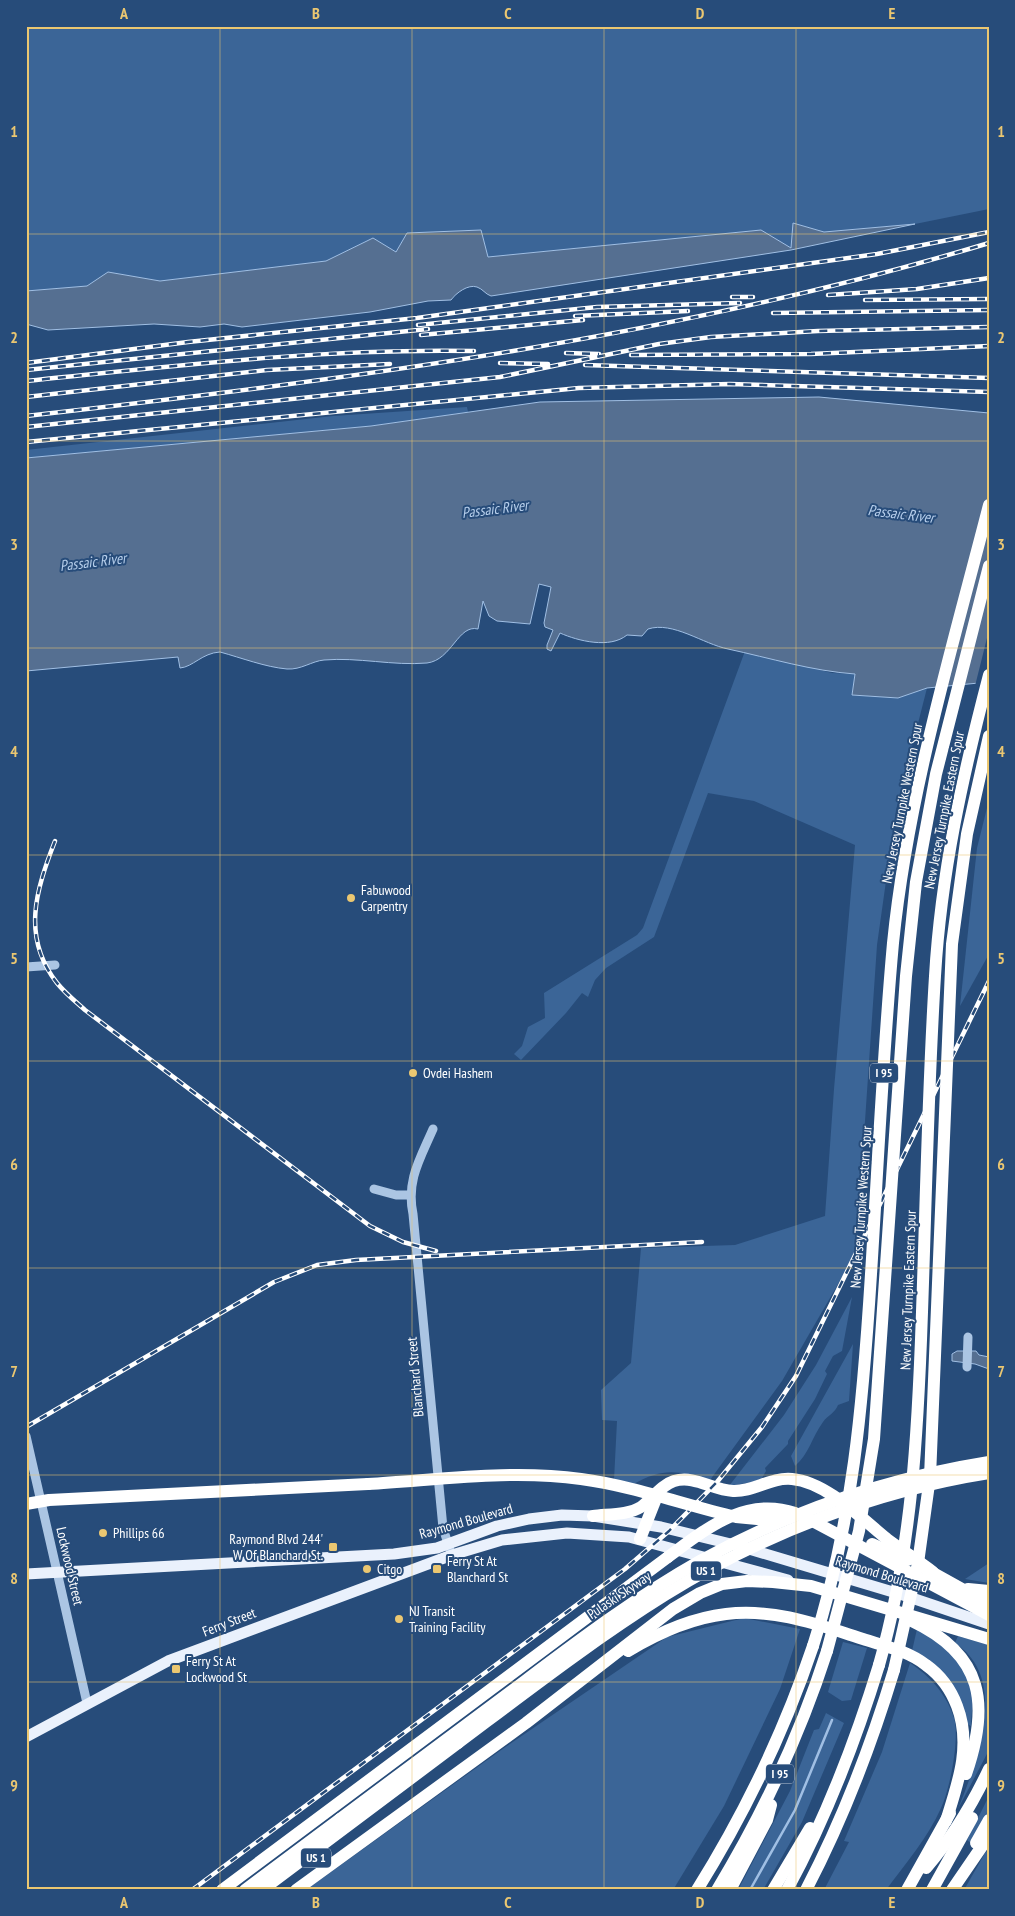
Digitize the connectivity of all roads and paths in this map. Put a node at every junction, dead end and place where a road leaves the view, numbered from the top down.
1 (989, 505) edge
2 (989, 566) edge
3 (989, 675) edge
4 (989, 736) edge
5 (55, 965) dead end
6 (26, 967) edge
7 (433, 1129) dead end
8 (374, 1189) dead end
9 (410, 1195) junction
10 (968, 1337) dead end
11 (967, 1367) dead end
12 (26, 1436) edge
13 (989, 1462) edge
14 (989, 1473) edge
15 (663, 1488) junction
16 (41, 1501) junction
17 (26, 1504) edge
18 (793, 1515) junction
19 (593, 1516) junction
20 (645, 1524) junction
21 (640, 1539) junction
22 (448, 1544) junction
23 (452, 1555) junction
24 (57, 1572) junction
25 (933, 1572) junction
26 (26, 1574) edge
27 (811, 1586) junction
28 (963, 1588) junction
29 (989, 1591) edge
30 (989, 1604) edge
31 (882, 1607) junction
32 (989, 1615) edge
33 (989, 1624) edge
34 (989, 1639) edge
35 (87, 1703) junction
36 (526, 1723) junction
37 (26, 1737) edge
38 (989, 1769) edge
39 (780, 1774) junction
40 (989, 1785) edge
41 (832, 1798) junction
42 (989, 1820) edge
43 (946, 1821) junction
44 (355, 1824) junction
45 (989, 1836) edge
46 (312, 1840) junction
47 (961, 1875) junction
48 (222, 1890) edge
49 (236, 1890) edge
50 (245, 1890) edge
51 (262, 1890) edge
52 (276, 1890) edge
53 (296, 1890) edge
54 (697, 1890) edge
55 (717, 1890) edge
56 (730, 1890) edge
57 (773, 1890) edge
58 (787, 1890) edge
59 (806, 1890) edge
60 (907, 1890) edge
61 (932, 1890) edge
62 (952, 1890) edge

1 - 54 highway, New Jersey Turnpike Western Spur / I 95, bridge
2 - 39 highway, New Jersey Turnpike Western Spur / I 95, bridge
3 - 41 highway, New Jersey Turnpike Eastern Spur, bridge
4 - 59 highway, New Jersey Turnpike Eastern Spur, bridge
5 - 6 street
7 - 9 street, Blanchard Street
8 - 9 street
9 - 22 street, Blanchard Street
10 - 11 street
12 - 16 street, Lockwood Street
13 - 18 highway, Pulaski Skyway / US 1, bridge
14 - 44 highway, Pulaski Skyway / US 1, bridge
15 - 19 highway
15 - 20 highway
15 - 25 highway
16 - 17 highway
16 - 18 highway, bridge
16 - 24 street, Lockwood Street
18 - 25 highway
18 - 32 highway
18 - 46 highway, Pulaski Skyway / US 1, bridge
18 - 48 highway, bridge
19 - 20 main road, Raymond Boulevard
19 - 22 main road, Raymond Boulevard
20 - 21 highway
20 - 33 main road, Raymond Boulevard
21 - 23 main road, Raymond Boulevard
21 - 27 main road, Raymond Boulevard
22 - 23 street, Blanchard Street
22 - 24 main road, Raymond Boulevard
23 - 35 main road, Ferry Street
24 - 26 main road, Raymond Boulevard
24 - 35 street, Lockwood Street
25 - 28 highway
27 - 31 highway, Raymond Boulevard
27 - 36 highway
28 - 29 highway
28 - 30 highway
31 - 34 highway, Raymond Boulevard
31 - 43 highway
35 - 37 main road, Ferry Street
36 - 43 highway
36 - 53 highway
38 - 60 highway
39 - 55 highway, New Jersey Turnpike Western Spur / I 95
39 - 56 highway
40 - 61 highway
41 - 57 highway
41 - 58 highway, New Jersey Turnpike Eastern Spur
42 - 47 highway
43 - 60 highway
44 - 51 highway
44 - 52 highway, US 1
45 - 47 highway
46 - 49 highway, US 1
46 - 50 highway
47 - 62 highway

